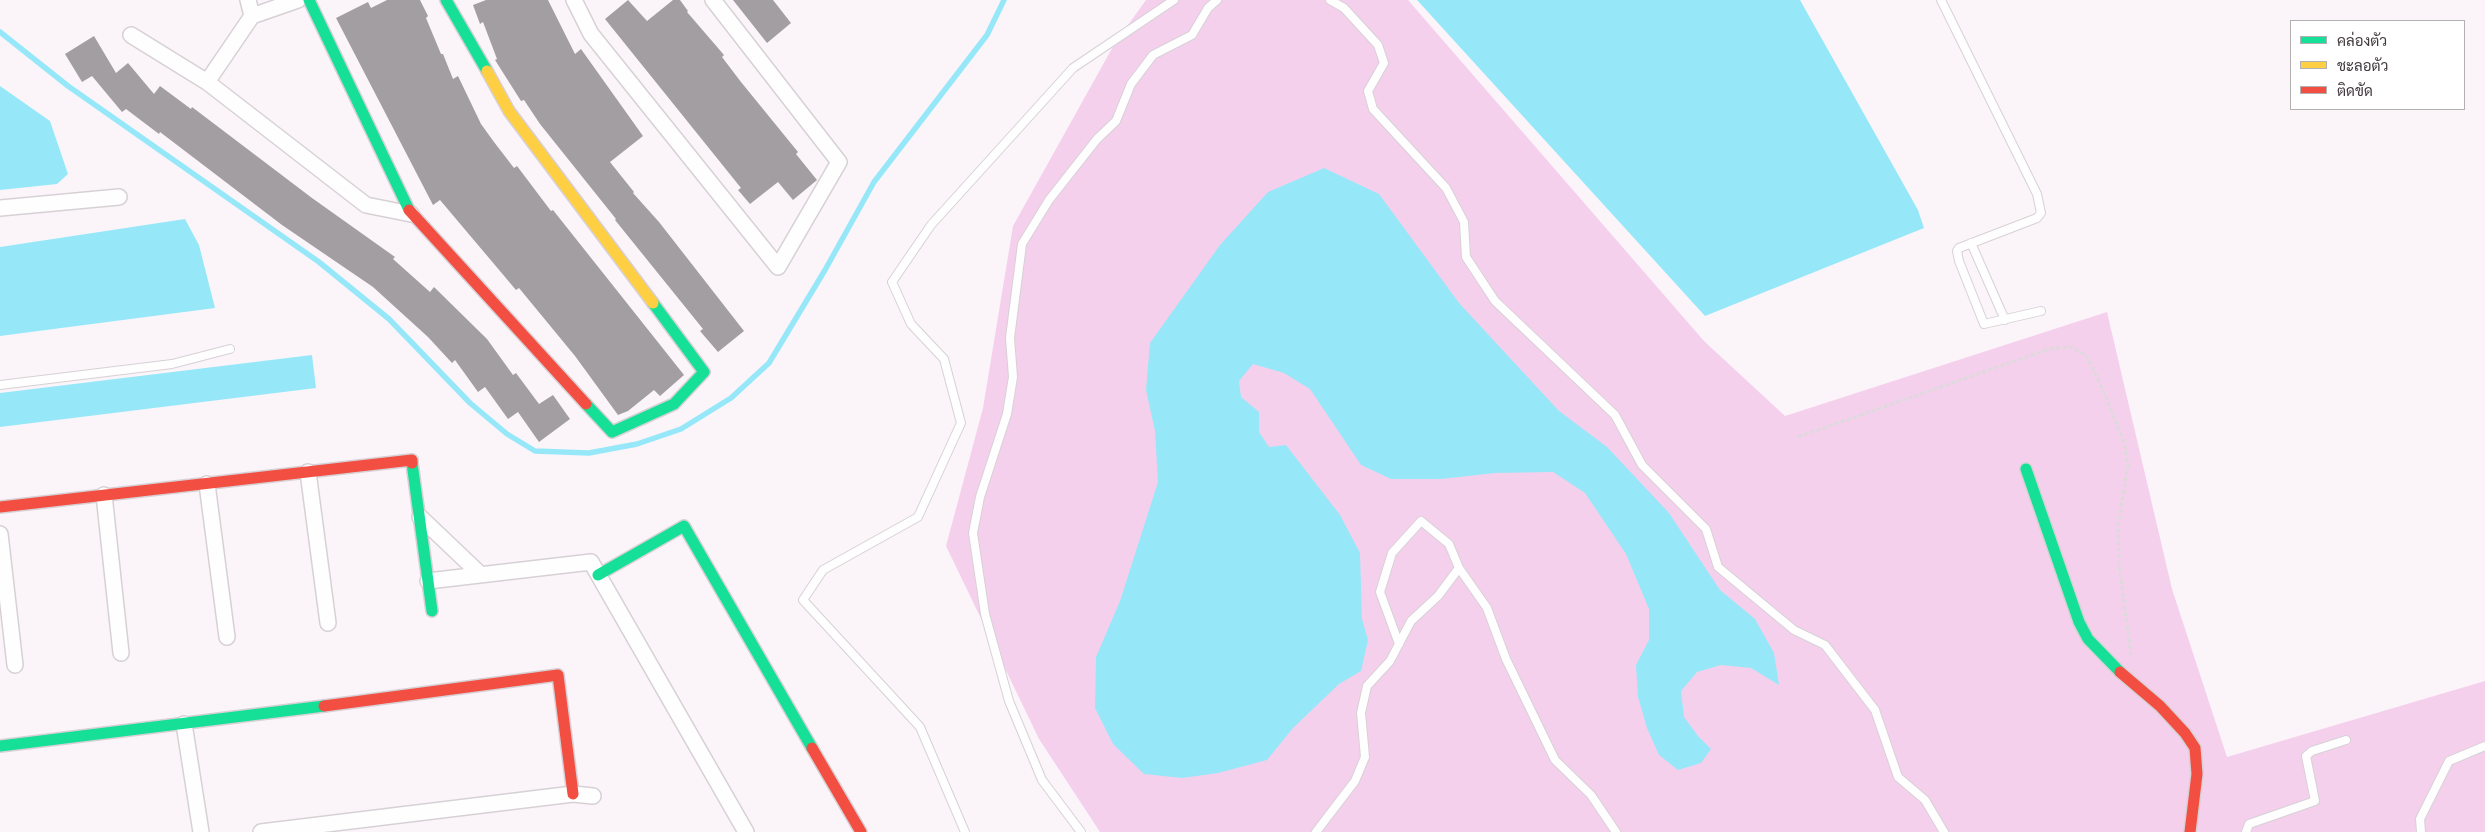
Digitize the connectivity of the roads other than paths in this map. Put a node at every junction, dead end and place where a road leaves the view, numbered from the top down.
1 (248, 0) edge
2 (298, 0) edge
3 (309, 0) edge
4 (446, 0) edge
5 (574, 0) edge
6 (713, 0) edge
7 (1174, 0) edge
8 (1217, 0) edge
9 (1330, 0) edge
10 (1941, 0) edge
11 (252, 16) junction
12 (131, 35) dead end
13 (207, 82) junction
14 (118, 197) dead end
15 (0, 208) edge
16 (411, 214) junction
17 (1971, 243) junction
18 (2041, 311) dead end
19 (2005, 320) junction
20 (230, 349) dead end
21 (0, 385) edge
22 (2026, 469) dead end
23 (308, 472) junction
24 (207, 484) junction
25 (104, 496) junction
26 (0, 507) edge
27 (420, 517) junction
28 (0, 534) edge
29 (1459, 568) junction
30 (481, 575) junction
31 (598, 575) junction
32 (428, 581) junction
33 (432, 611) dead end
34 (328, 623) dead end
35 (227, 636) dead end
36 (1399, 644) junction
37 (122, 653) dead end
38 (15, 665) dead end
39 (184, 724) junction
40 (2346, 740) dead end
41 (0, 746) edge
42 (2485, 746) edge
43 (573, 794) junction
44 (593, 796) dead end
45 (202, 832) edge
46 (261, 832) edge
47 (746, 832) edge
48 (861, 832) edge
49 (965, 832) edge
50 (1081, 832) edge
51 (1316, 832) edge
52 (1616, 832) edge
53 (1944, 832) edge
54 (2190, 832) edge
55 (2246, 832) edge
56 (2421, 832) edge

1 - 11 street
2 - 11 street
3 - 16 street
4 - 16 street
5 - 6 street
7 - 49 lane
8 - 50 lane
9 - 53 lane
10 - 17 lane
11 - 13 street
12 - 13 street
13 - 16 street
14 - 15 street
17 - 19 lane
17 - 19 lane
18 - 19 lane
20 - 21 lane
22 - 54 street
23 - 24 street
23 - 27 street
23 - 34 street
24 - 25 street
24 - 35 street
25 - 26 street
25 - 37 street
27 - 30 street
27 - 32 street
28 - 38 street
29 - 36 lane
29 - 36 lane
29 - 52 lane
30 - 31 street
30 - 32 street
31 - 47 street
31 - 48 street
32 - 33 street
36 - 51 lane
39 - 41 street
39 - 43 street
39 - 45 street
40 - 55 lane
42 - 56 lane
43 - 44 street
43 - 46 street

